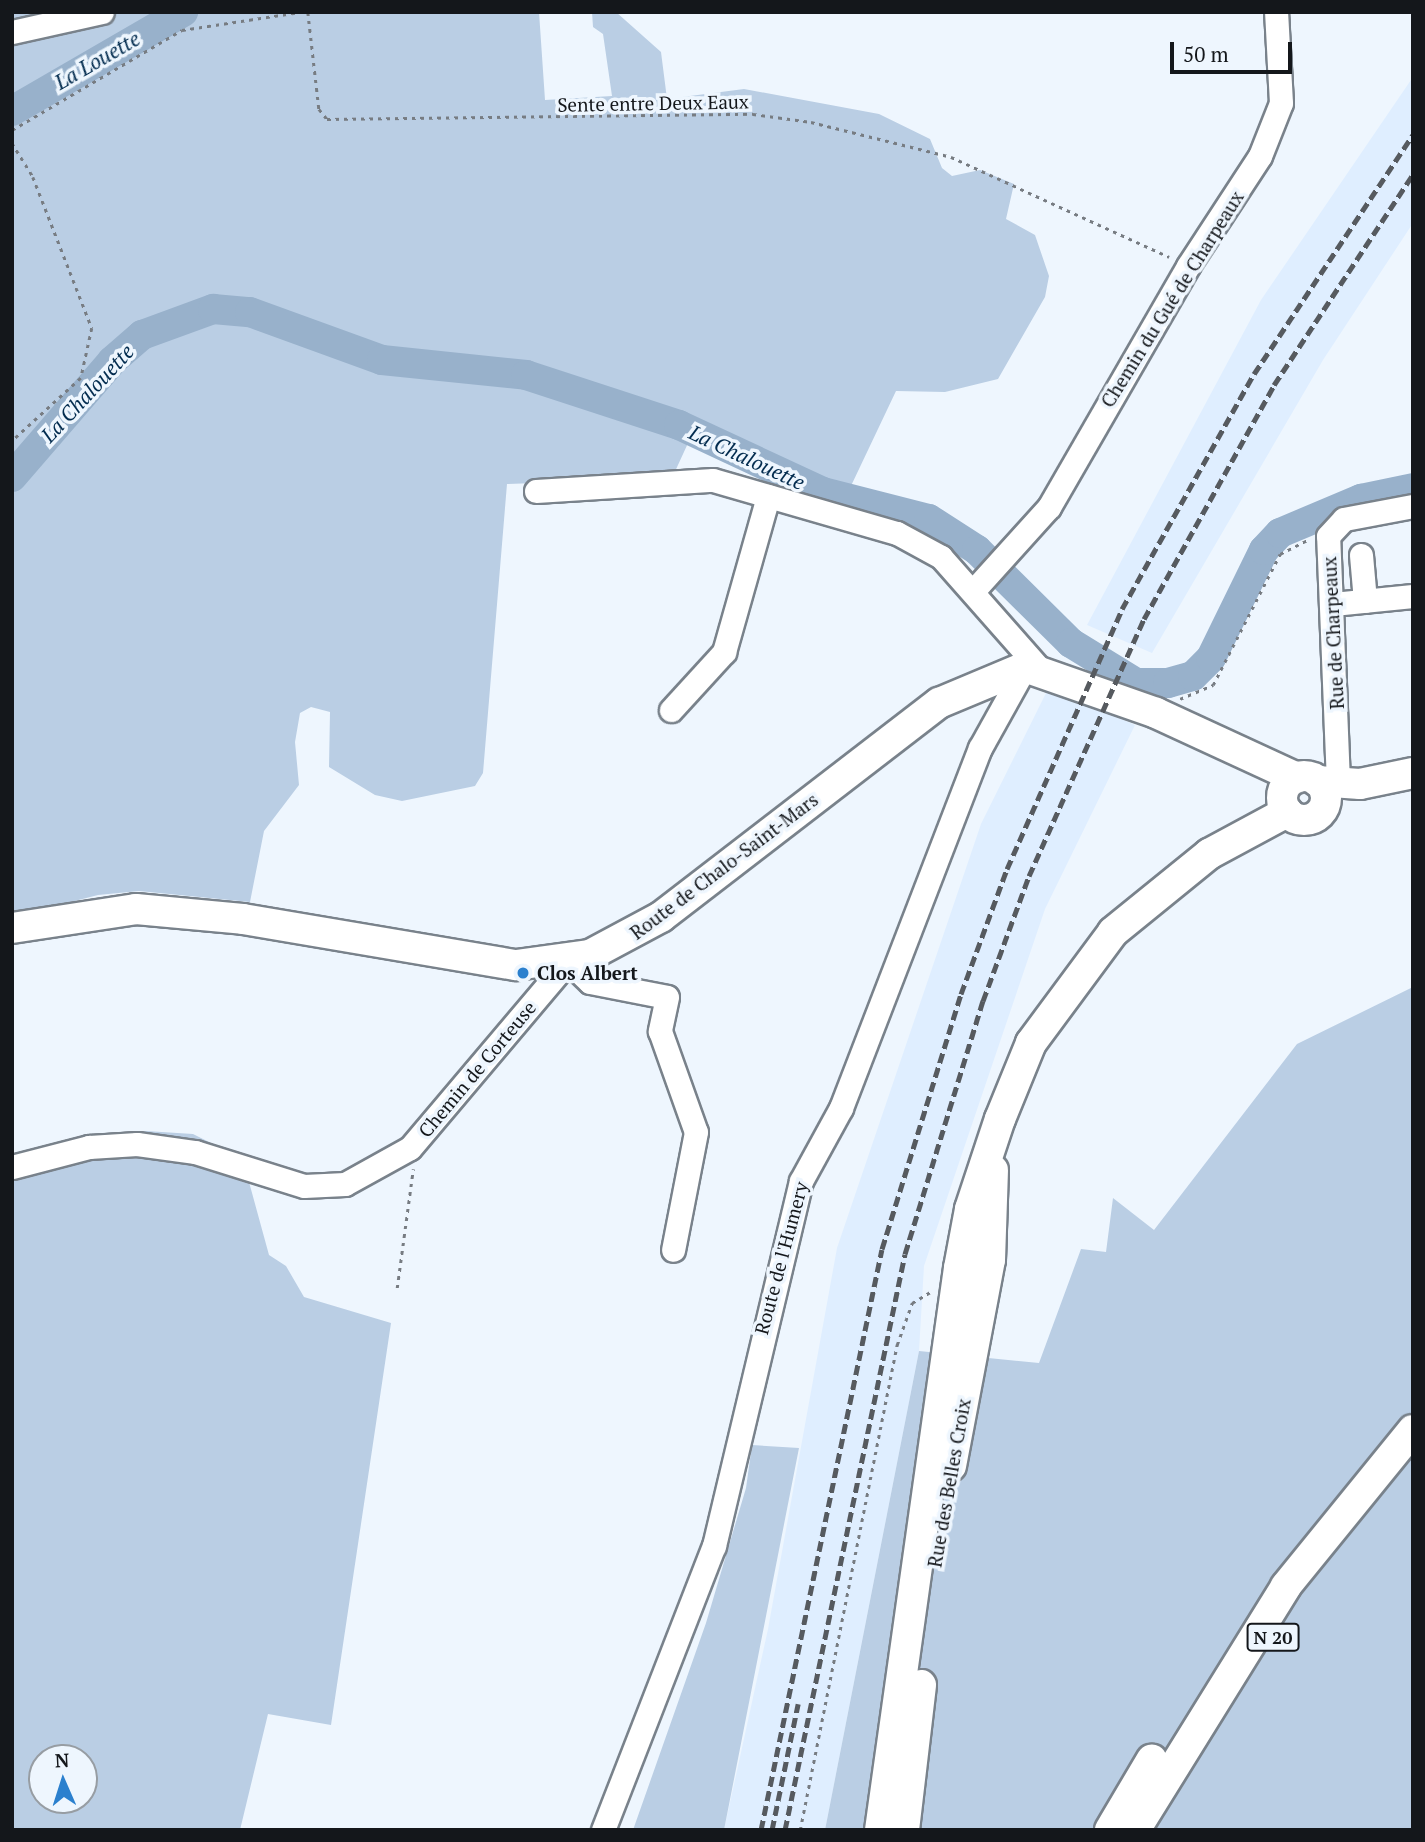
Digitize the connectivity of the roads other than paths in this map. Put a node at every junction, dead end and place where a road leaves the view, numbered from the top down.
1 (102, 12) edge
2 (1276, 12) edge
3 (12, 32) edge
4 (537, 491) dead end
5 (768, 496) junction
6 (1413, 506) edge
7 (1361, 555) dead end
8 (989, 576) junction
9 (1413, 596) edge
10 (1365, 601) junction
11 (1333, 604) junction
12 (1032, 667) junction
13 (671, 710) dead end
14 (1413, 773) edge
15 (1315, 790) junction
16 (12, 928) edge
17 (568, 961) junction
18 (12, 1167) edge
19 (981, 1209) junction
20 (673, 1250) dead end
21 (1413, 1430) edge
22 (1413, 1460) edge
23 (1219, 1686) junction
24 (887, 1827) edge
25 (603, 1830) edge
26 (1110, 1830) edge
27 (1135, 1830) edge
28 (1156, 1830) edge

1 - 3 street
2 - 8 street, Chemin du Gué de Charpeaux
4 - 5 street
5 - 8 street
5 - 13 street
6 - 11 street, Rue de Charpeaux
7 - 10 street
8 - 12 street
9 - 10 street
10 - 11 street
11 - 15 street, Rue de Charpeaux
12 - 15 main road
12 - 17 main road, Route de Chalo-Saint-Mars
12 - 25 street, Route de l'Humery
14 - 15 main road, Rue des Belles Croix
15 - 19 main road, Rue des Belles Croix
16 - 17 main road, Route de Chalo-Saint-Mars
17 - 18 street, Chemin de Corteuse
17 - 20 street
19 - 24 main road, Rue des Belles Croix
19 - 24 main road, Rue des Belles Croix
21 - 23 main road, N 20
22 - 28 main road, N 20
23 - 26 main road
23 - 27 main road, N 20

